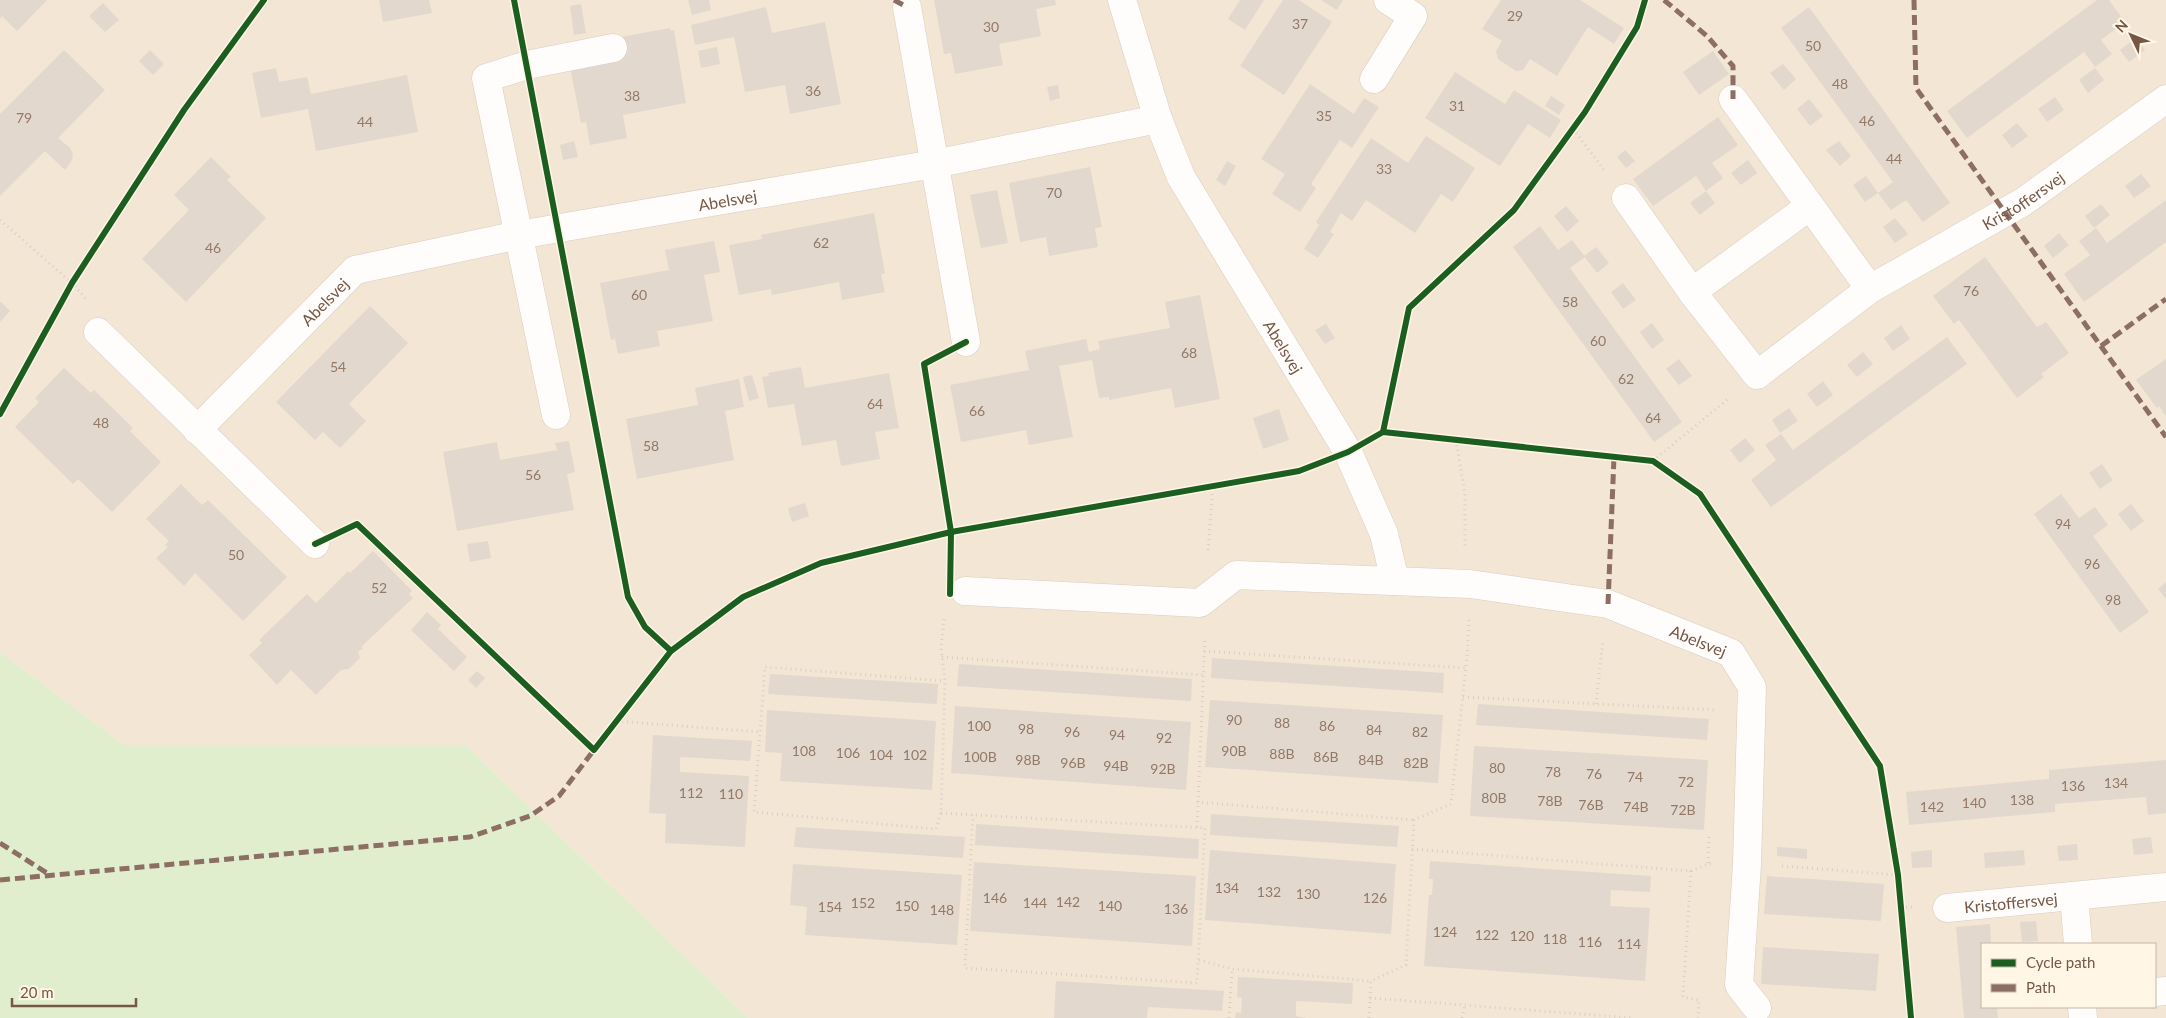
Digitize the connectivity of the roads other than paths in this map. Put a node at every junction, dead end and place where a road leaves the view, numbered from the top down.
1 (1122, 0) edge
2 (1388, 0) edge
3 (907, 7) dead end
4 (613, 48) dead end
5 (1374, 79) dead end
6 (1733, 98) dead end
7 (2166, 99) edge
8 (1158, 119) junction
9 (934, 164) junction
10 (1626, 198) road end
11 (1810, 206) junction
12 (519, 235) junction
13 (1870, 289) junction
14 (1692, 292) junction
15 (98, 332) road end
16 (966, 342) dead end
17 (556, 416) dead end
18 (198, 430) junction
19 (315, 544) dead end
20 (1395, 581) junction
21 (965, 591) dead end
22 (2166, 887) edge
23 (2074, 896) junction
24 (1947, 908) dead end
25 (2078, 943) edge
26 (1757, 1008) dead end

1 - 8 street, Abelsvej
2 - 5 street
3 - 9 street
4 - 12 street
6 - 11 street
7 - 13 street, Kristoffersvej
8 - 9 street, Abelsvej
8 - 20 street, Abelsvej
9 - 12 street, Abelsvej
9 - 16 street
10 - 14 street
11 - 13 street
11 - 14 street
12 - 17 street
12 - 18 street, Abelsvej
13 - 14 street, Kristoffersvej
15 - 18 street
18 - 19 street
20 - 21 street, Abelsvej
20 - 26 street, Abelsvej
22 - 23 street, Kristoffersvej
23 - 24 street, Kristoffersvej
23 - 25 street, Kristoffersvej

